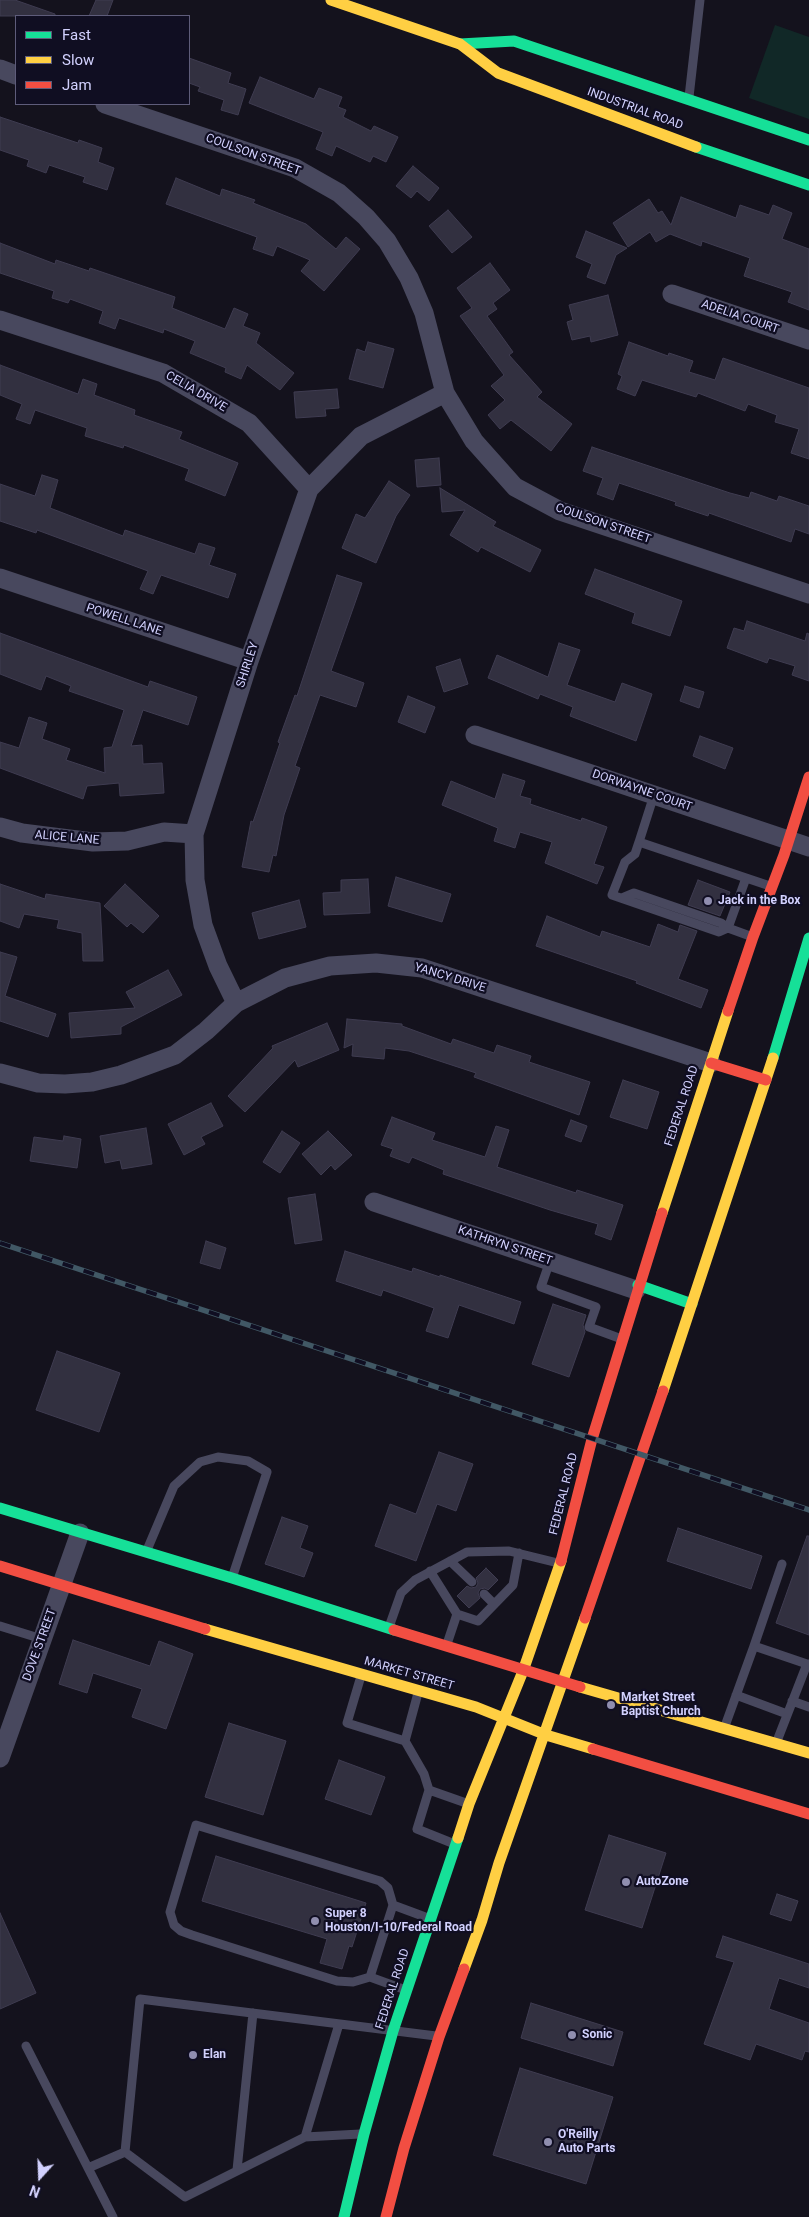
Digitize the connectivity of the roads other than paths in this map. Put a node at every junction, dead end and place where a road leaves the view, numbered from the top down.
1 (331, 0) edge
2 (700, 0) edge
3 (460, 44) junction
4 (0, 69) edge
5 (15, 74) edge
6 (687, 103) junction
7 (108, 105) edge
8 (809, 140) edge
9 (809, 185) edge
10 (672, 294) dead end
11 (0, 320) edge
12 (809, 340) edge
13 (445, 394) junction
14 (309, 489) junction
15 (0, 578) edge
16 (809, 594) edge
17 (249, 661) junction
18 (475, 734) dead end
19 (809, 777) edge
20 (654, 795) junction
21 (0, 827) edge
22 (194, 834) junction
23 (790, 840) junction
24 (639, 842) junction
25 (809, 847) edge
26 (746, 878) junction
27 (772, 886) junction
28 (728, 928) junction
29 (753, 937) junction
30 (809, 938) edge
31 (236, 1003) junction
32 (711, 1063) junction
33 (0, 1073) edge
34 (766, 1080) junction
35 (374, 1202) dead end
36 (550, 1261) junction
37 (637, 1288) junction
38 (692, 1304) junction
39 (622, 1339) junction
40 (0, 1508) edge
41 (80, 1533) junction
42 (519, 1553) junction
43 (146, 1554) junction
44 (450, 1561) junction
45 (560, 1564) junction
46 (782, 1564) dead end
47 (0, 1566) edge
48 (430, 1571) junction
49 (232, 1578) junction
50 (472, 1582) dead end
51 (61, 1584) junction
52 (484, 1594) dead end
53 (494, 1604) junction
54 (457, 1614) junction
55 (0, 1626) edge
56 (389, 1629) junction
57 (42, 1639) junction
58 (446, 1646) junction
59 (754, 1646) junction
60 (808, 1664) edge
61 (523, 1671) junction
62 (361, 1674) junction
63 (564, 1683) junction
64 (419, 1690) junction
65 (736, 1696) junction
66 (792, 1701) junction
67 (809, 1707) edge
68 (787, 1714) junction
69 (504, 1718) junction
70 (724, 1728) junction
71 (546, 1735) junction
72 (405, 1741) junction
73 (776, 1744) junction
74 (809, 1753) edge
75 (0, 1758) edge
76 (429, 1790) junction
77 (469, 1804) junction
78 (809, 1814) edge
79 (455, 1844) junction
80 (394, 1905) junction
81 (430, 1919) junction
82 (370, 1978) junction
83 (407, 1990) junction
84 (253, 2013) junction
85 (339, 2024) junction
86 (393, 2031) junction
87 (440, 2037) junction
88 (26, 2046) dead end
89 (364, 2134) junction
90 (305, 2137) junction
91 (125, 2152) junction
92 (88, 2168) junction
93 (237, 2170) junction
94 (113, 2217) edge
95 (344, 2217) edge
96 (386, 2217) edge

1 - 3 main road, INDUSTRIAL ROAD
2 - 6 lane
3 - 6 main road, INDUSTRIAL ROAD
3 - 9 main road, INDUSTRIAL ROAD
4 - 5 street
6 - 8 main road, INDUSTRIAL ROAD
7 - 13 street, COULSON STREET
10 - 12 street, ADELIA COURT
11 - 14 street, CELIA DRIVE
13 - 14 street, SHIRLEY
13 - 16 street, COULSON STREET
14 - 17 street, SHIRLEY
15 - 17 street, POWELL LANE
17 - 22 street, SHIRLEY
18 - 20 street, DORWAYNE COURT
19 - 23 main road, FEDERAL ROAD
20 - 23 street, DORWAYNE COURT
20 - 24 lane
21 - 22 street, ALICE LANE
22 - 31 street, SHIRLEY
23 - 25 street, DORWAYNE COURT
23 - 27 main road, FEDERAL ROAD
24 - 26 lane
24 - 28 lane
26 - 27 lane
26 - 28 lane
27 - 29 main road, FEDERAL ROAD
28 - 29 lane
29 - 32 main road, FEDERAL ROAD
30 - 34 main road
31 - 32 street, YANCY DRIVE
31 - 33 street, YANCY DRIVE
32 - 34 main road
32 - 37 main road, FEDERAL ROAD
34 - 38 main road
35 - 36 street, KATHRYN STREET
36 - 37 street, KATHRYN STREET
36 - 39 lane
37 - 38 main road
37 - 39 main road, FEDERAL ROAD
38 - 63 main road
39 - 45 main road, FEDERAL ROAD
40 - 41 main road
41 - 43 main road
41 - 51 street, DOVE STREET
42 - 44 lane
42 - 45 lane
42 - 53 lane
43 - 49 main road
43 - 49 lane
44 - 48 lane
44 - 50 lane
45 - 61 main road, FEDERAL ROAD
46 - 59 lane
47 - 51 main road, MARKET STREET
48 - 54 lane
48 - 56 lane
49 - 56 main road
51 - 57 street, DOVE STREET
51 - 62 main road, MARKET STREET
52 - 53 lane
53 - 54 lane
54 - 58 lane
55 - 57 lane
56 - 58 main road
57 - 75 street, DOVE STREET
58 - 61 main road
59 - 60 lane
59 - 65 lane
60 - 66 lane
61 - 63 main road
61 - 69 main road, FEDERAL ROAD
62 - 64 main road, MARKET STREET
62 - 72 lane
63 - 70 main road
63 - 71 main road
64 - 69 main road, MARKET STREET
64 - 72 lane
65 - 68 lane
65 - 70 lane
66 - 67 lane
66 - 68 lane
68 - 73 lane
69 - 71 main road, MARKET STREET
69 - 77 main road, FEDERAL ROAD
70 - 73 main road
71 - 78 main road, MARKET STREET
71 - 87 main road
72 - 76 lane
73 - 74 main road
76 - 77 lane
76 - 79 lane
77 - 79 main road, FEDERAL ROAD
79 - 81 main road, FEDERAL ROAD
80 - 81 lane
80 - 82 lane
80 - 82 lane
81 - 83 main road, FEDERAL ROAD
82 - 83 lane
83 - 86 main road, FEDERAL ROAD
84 - 85 lane
84 - 91 lane
84 - 93 lane
85 - 86 lane
85 - 90 lane
86 - 87 lane
86 - 89 main road, FEDERAL ROAD
87 - 96 main road
88 - 92 lane
89 - 90 lane
89 - 95 main road, FEDERAL ROAD
90 - 93 lane
91 - 92 lane
91 - 93 lane
92 - 94 lane

